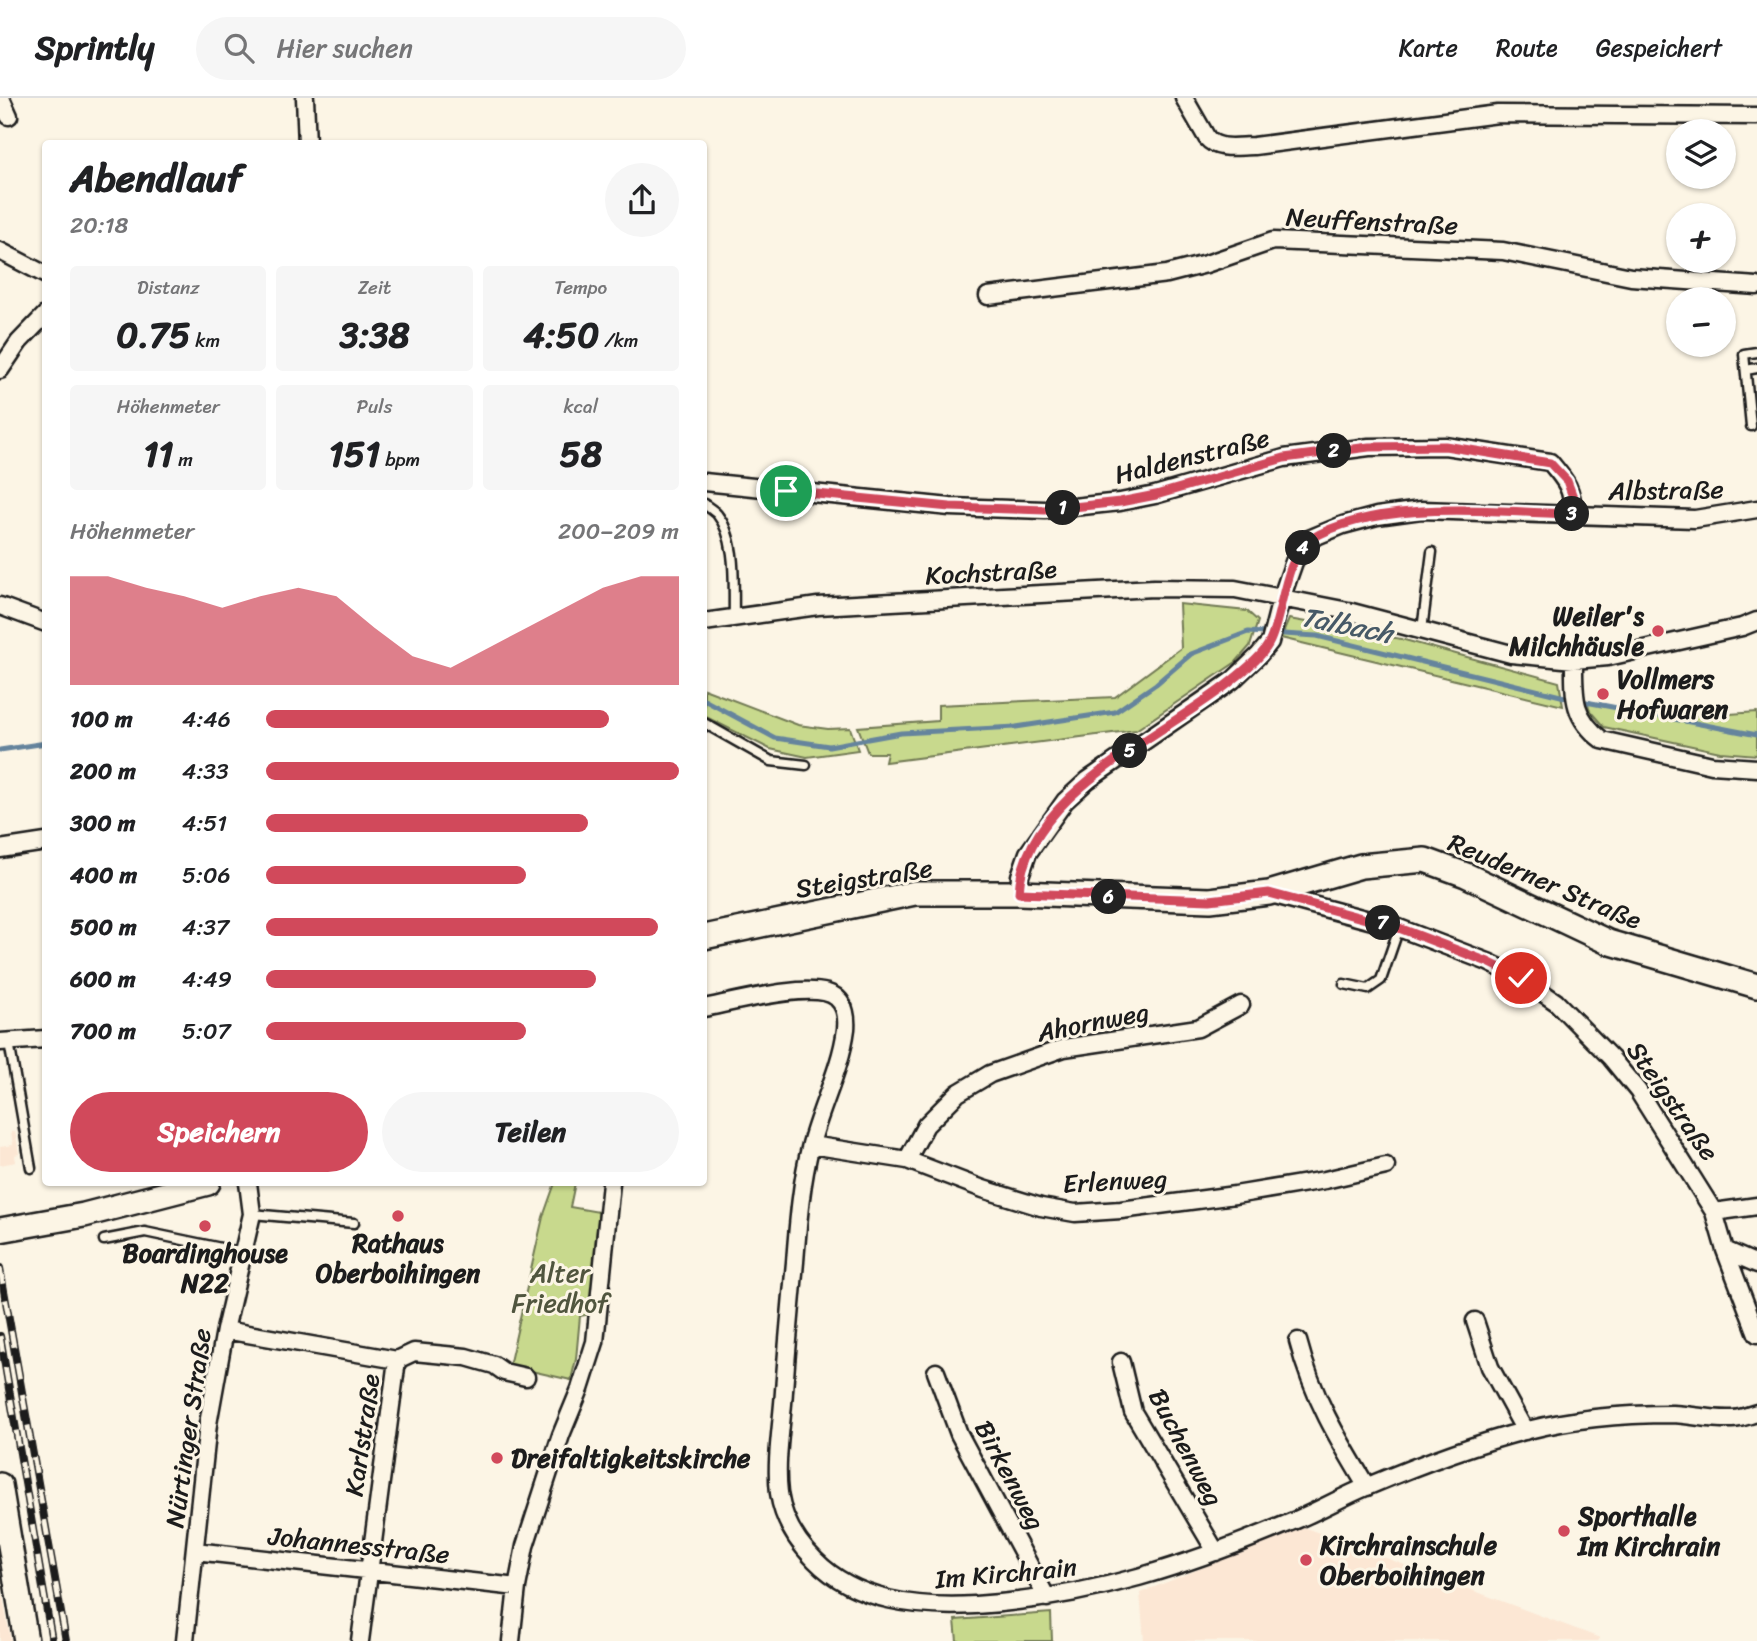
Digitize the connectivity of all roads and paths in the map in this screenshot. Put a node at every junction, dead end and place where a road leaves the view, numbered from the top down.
1 (1, 98) edge
2 (305, 98) edge
3 (1186, 103) edge
4 (9, 116) dead end
5 (1757, 116) edge
6 (307, 140) edge
7 (0, 251) edge
8 (42, 273) edge
9 (1757, 286) edge
10 (988, 296) dead end
11 (42, 318) edge
12 (1757, 352) edge
13 (1757, 368) edge
14 (0, 370) edge
15 (1746, 370) junction
16 (1751, 426) dead end
17 (707, 482) edge
18 (707, 506) edge
19 (1757, 509) edge
20 (1573, 514) junction
21 (1432, 552) dead end
22 (1281, 598) junction
23 (0, 606) edge
24 (734, 618) junction
25 (1757, 621) edge
26 (42, 622) edge
27 (707, 622) edge
28 (1422, 630) junction
29 (1574, 668) junction
30 (707, 725) edge
31 (806, 765) dead end
32 (1757, 768) edge
33 (42, 843) edge
34 (0, 849) edge
35 (1019, 893) junction
36 (1269, 893) junction
37 (1399, 928) junction
38 (707, 936) edge
39 (1344, 984) dead end
40 (1757, 986) edge
41 (1241, 1005) dead end
42 (707, 1006) edge
43 (42, 1039) edge
44 (4, 1042) edge
45 (811, 1146) junction
46 (907, 1160) junction
47 (1386, 1166) dead end
48 (31, 1168) dead end
49 (196, 1186) edge
50 (248, 1186) edge
51 (611, 1186) edge
52 (1757, 1206) edge
53 (1714, 1212) junction
54 (252, 1214) junction
55 (354, 1223) dead end
56 (0, 1230) edge
57 (104, 1240) dead end
58 (1726, 1250) junction
59 (245, 1253) junction
60 (1757, 1265) edge
61 (1475, 1321) dead end
62 (225, 1330) junction
63 (1757, 1334) edge
64 (1298, 1341) dead end
65 (397, 1360) junction
66 (1121, 1362) dead end
67 (936, 1372) dead end
68 (526, 1377) dead end
69 (1757, 1413) edge
70 (1525, 1431) junction
71 (0, 1485) edge
72 (1367, 1487) junction
73 (195, 1551) junction
74 (1216, 1552) junction
75 (368, 1572) junction
76 (517, 1587) junction
77 (1048, 1598) junction
78 (26, 1641) edge
79 (185, 1641) edge
80 (360, 1641) edge
81 (511, 1641) edge

1 - 4 street
2 - 6 street
3 - 5 street
7 - 8 street
9 - 10 street, Neuffenstraße
11 - 14 street
12 - 15 lane
13 - 15 lane
15 - 16 lane
17 - 20 street, Haldenstraße
18 - 24 lane
19 - 20 street, Albstraße
20 - 22 street, Albstraße
21 - 28 lane
22 - 24 street, Kochstraße
22 - 28 street, Kochstraße
22 - 35 street, Albstraße
23 - 26 street
24 - 27 street, Kochstraße
25 - 29 street, Kochstraße
28 - 29 street, Kochstraße
29 - 32 street
30 - 31 lane
33 - 34 street
35 - 36 street, Steigstraße
35 - 38 street, Steigstraße
36 - 37 street, Steigstraße
36 - 40 street, Reuderner Straße
37 - 39 lane
37 - 53 street, Steigstraße
41 - 46 street, Ahornweg
42 - 45 street, Im Kirchrain
43 - 44 street
44 - 48 lane
45 - 46 street, Erlenweg
45 - 77 street, Im Kirchrain
46 - 47 street, Erlenweg
49 - 56 street
50 - 54 street, Nürtinger Straße
51 - 76 street
52 - 53 street
53 - 58 street, Steigstraße
54 - 55 lane
54 - 59 street, Nürtinger Straße
57 - 59 lane
58 - 60 street
58 - 63 street
59 - 62 street, Nürtinger Straße
61 - 70 street
62 - 65 street
62 - 73 street, Nürtinger Straße
64 - 72 street
65 - 68 street
65 - 75 street, Karlstraße
66 - 74 street, Buchenweg
67 - 77 street, Birkenweg
69 - 70 street, Im Kirchrain
70 - 72 street, Im Kirchrain
71 - 78 street
72 - 74 street, Im Kirchrain
73 - 75 street, Johannesstraße
73 - 79 street, Nürtinger Straße
74 - 77 street, Im Kirchrain
75 - 76 street, Johannesstraße
75 - 80 street, Karlstraße
76 - 81 street

